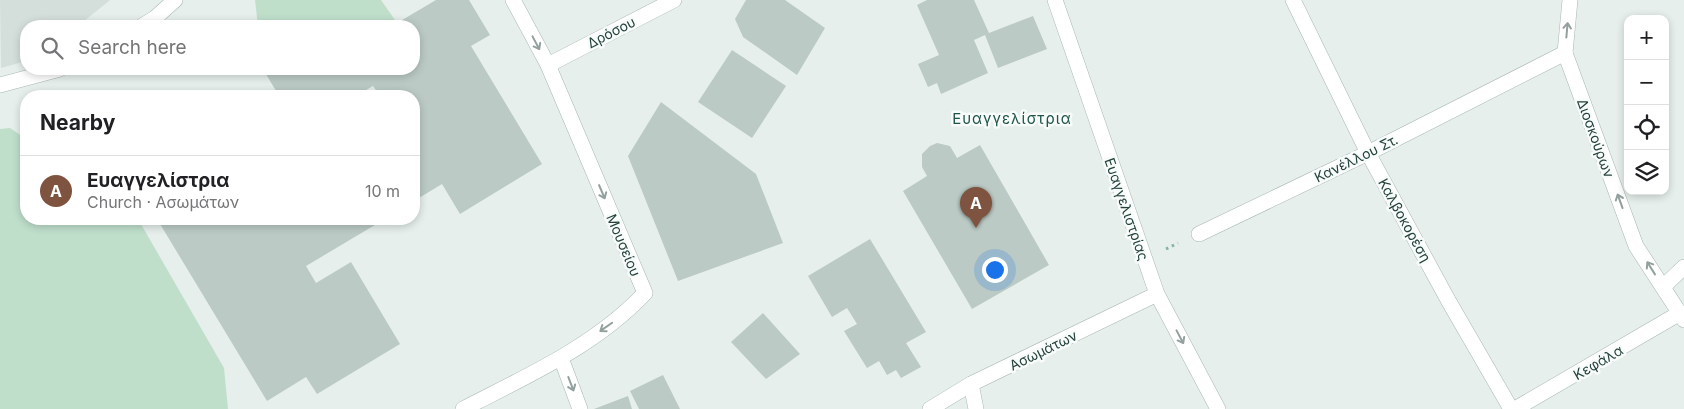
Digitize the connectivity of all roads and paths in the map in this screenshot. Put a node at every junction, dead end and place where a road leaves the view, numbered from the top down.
1 (175, 0) edge
2 (513, 0) edge
3 (674, 0) edge
4 (1055, 0) edge
5 (1293, 0) edge
6 (1570, 0) edge
7 (152, 20) edge
8 (1565, 54) junction
9 (548, 65) junction
10 (38, 75) edge
11 (0, 85) edge
12 (1368, 153) junction
13 (1199, 234) joint
14 (1145, 259) junction
15 (1684, 267) edge
16 (1663, 288) junction
17 (1157, 294) junction
18 (1682, 317) edge
19 (561, 358) junction
20 (971, 384) junction
21 (464, 409) edge
22 (580, 409) edge
23 (930, 409) edge
24 (976, 409) edge
25 (1218, 409) edge
26 (1513, 409) edge

1 - 7 street
2 -> 9 street, Μουσείου
3 - 9 street, Δρόσου
4 - 14 street, Ευαγγελιστρίας
5 - 12 street, Καλβοκορέση
8 -> 6 street, Διοσκούρων
8 - 12 street, Κανέλλου Στ.
16 -> 8 street, Διοσκούρων
9 -> 19 street, Μουσείου
10 - 11 street
12 - 13 street, Κανέλλου Στ.
12 - 26 street, Καλβοκορέση
13 - 14 path
14 - 17 street, Ευαγγελιστρίας
15 - 16 street
16 - 18 street, Διοσκούρων
17 - 20 street, Ασωμάτων
17 -> 25 street, Ευαγγελιστρίας
18 - 26 street, Κεφάλα
19 - 21 street, Μουσείου
19 -> 22 street
20 - 23 street, Ασωμάτων
20 - 24 street

